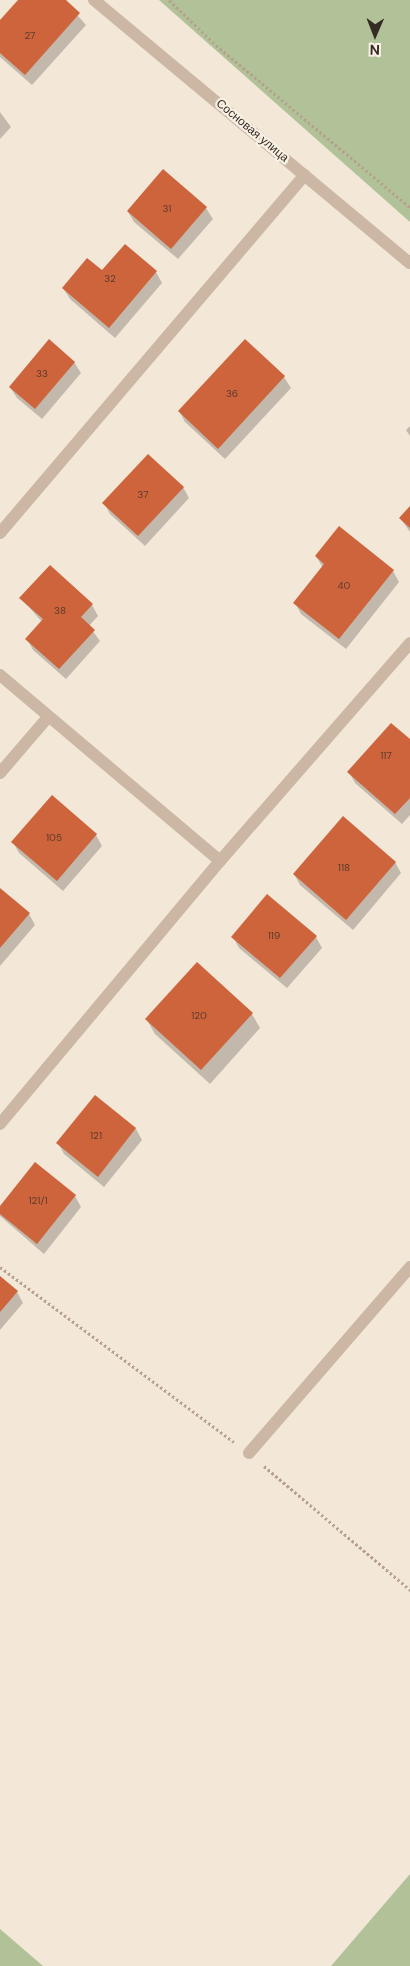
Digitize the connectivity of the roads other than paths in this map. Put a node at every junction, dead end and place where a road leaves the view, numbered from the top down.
1 (94, 0) edge
2 (304, 175) junction
3 (410, 263) edge
4 (0, 533) edge
5 (410, 643) edge
6 (0, 676) edge
7 (48, 716) junction
8 (0, 774) edge
9 (220, 861) junction
10 (0, 1124) edge
11 (410, 1267) edge
12 (249, 1453) road end

1 - 2 street, Сосновая улица
2 - 3 street, Сосновая улица
2 - 4 street
5 - 9 street
6 - 7 street
7 - 8 street
7 - 9 street
9 - 10 street
11 - 12 street

